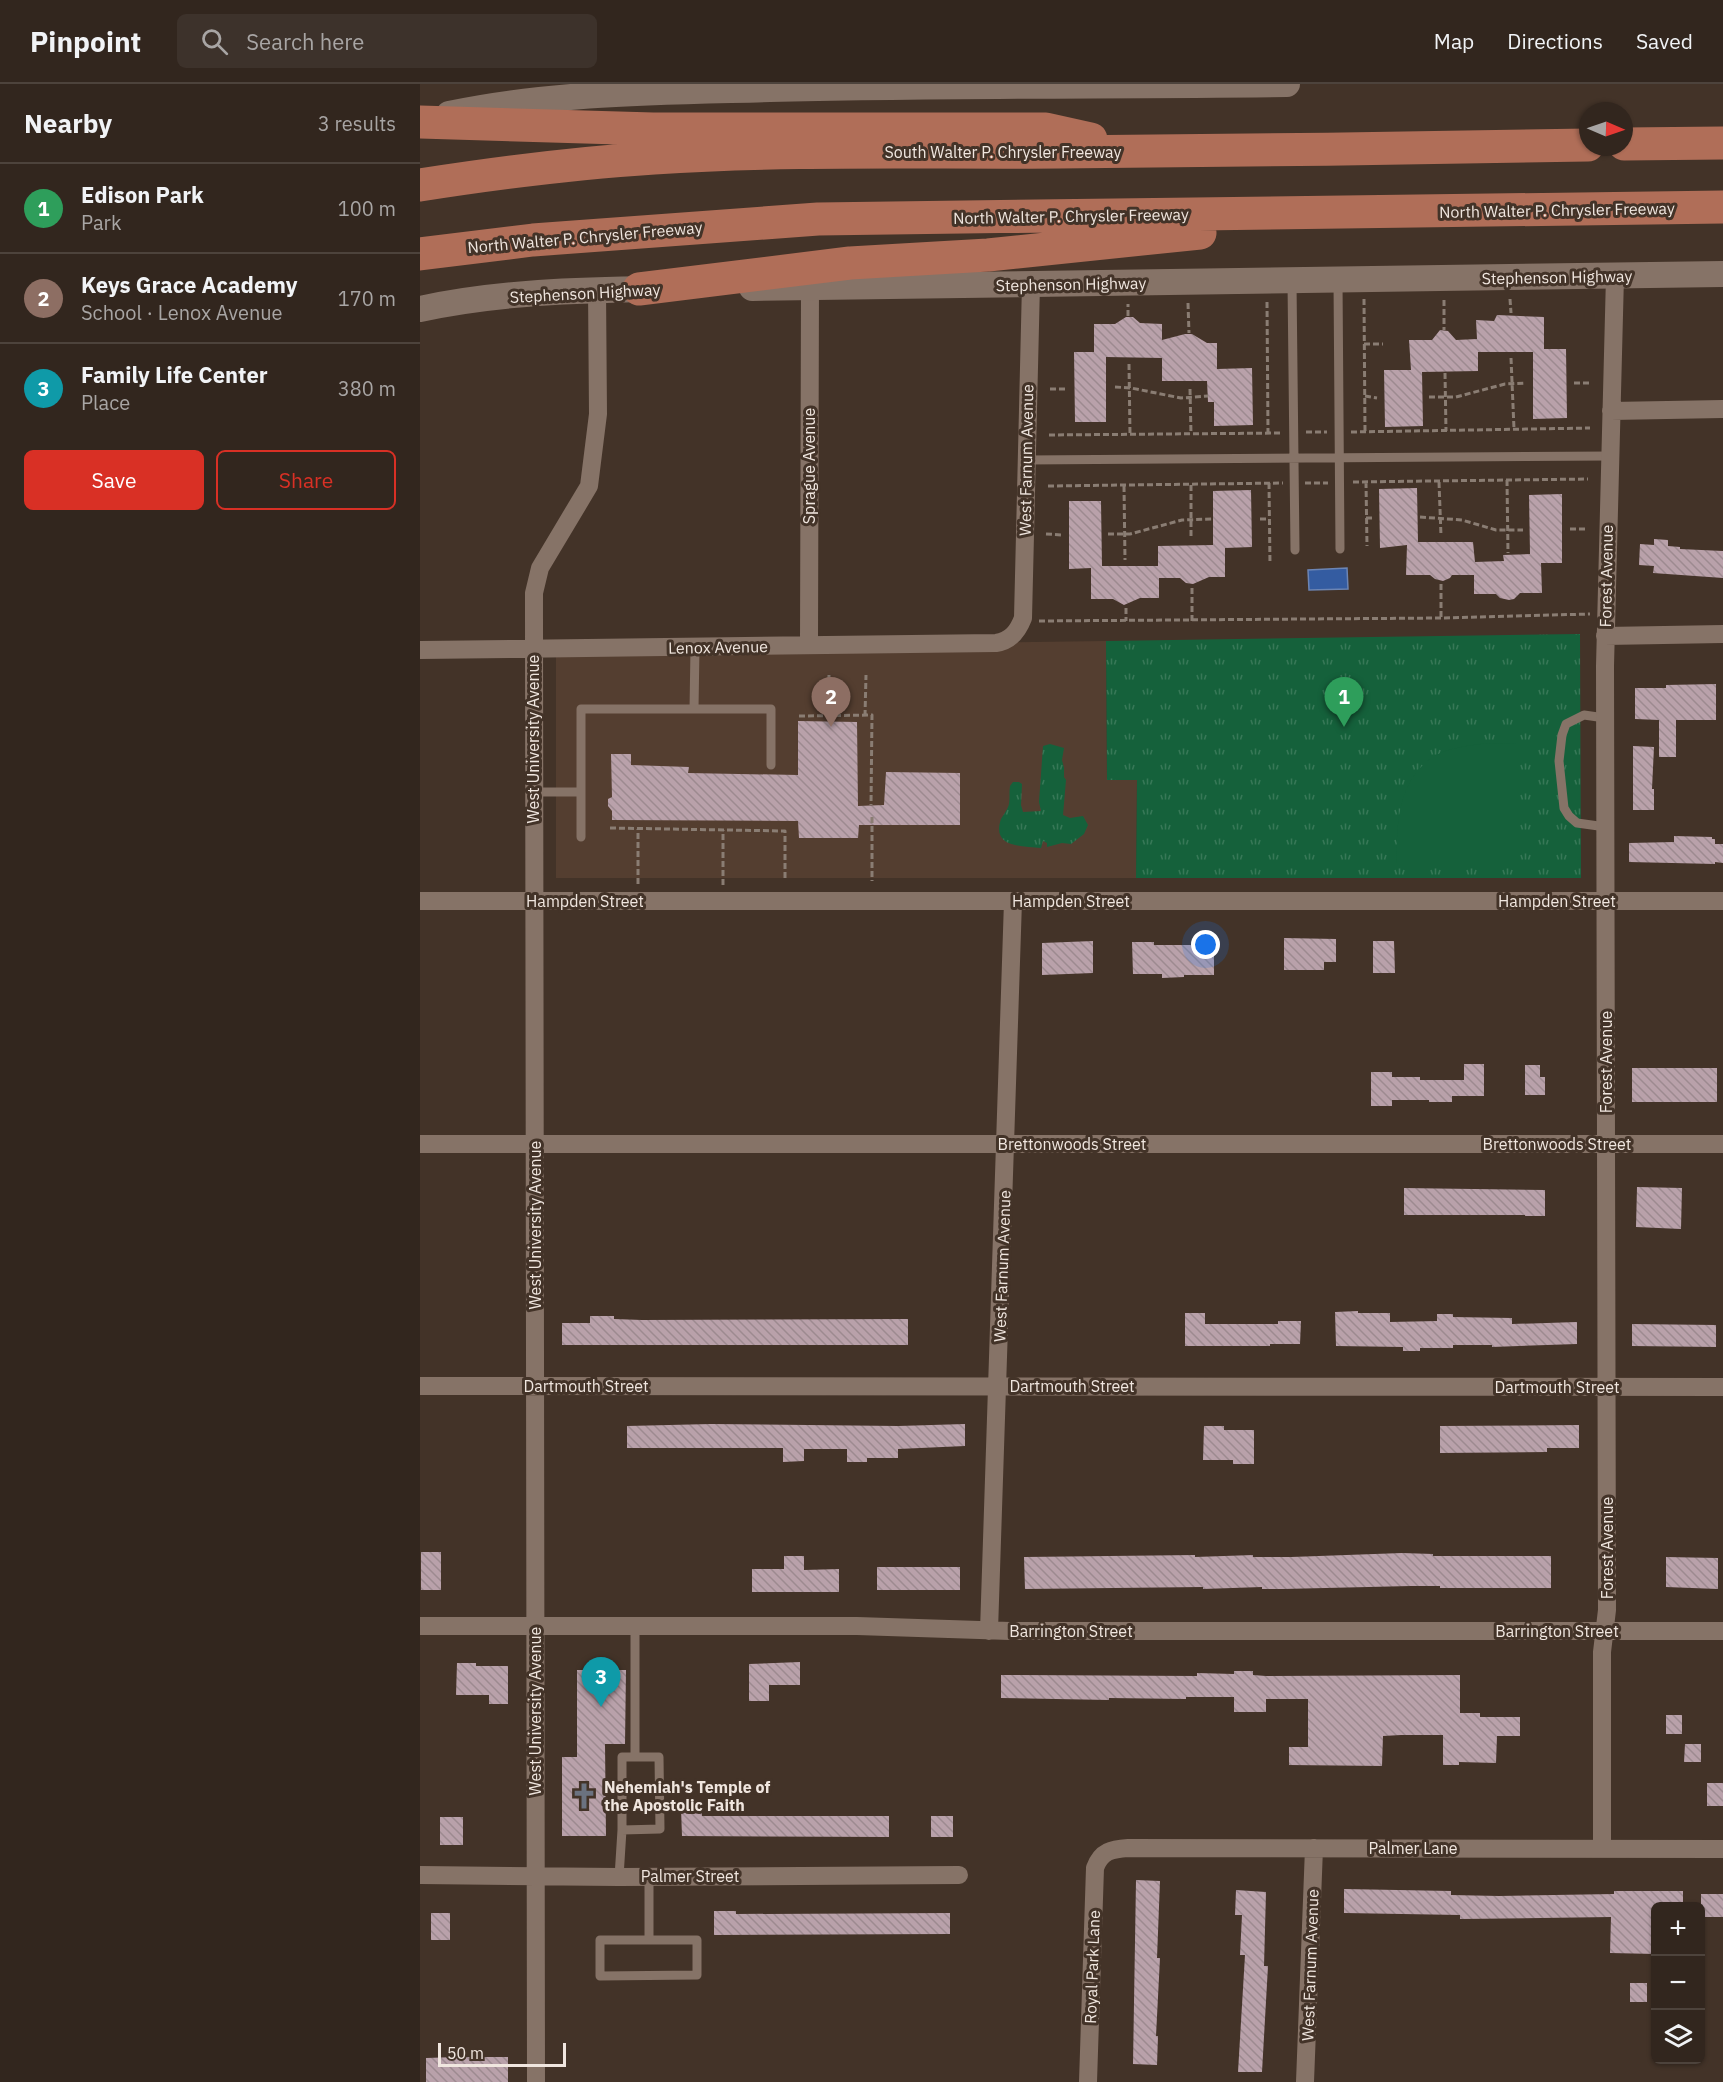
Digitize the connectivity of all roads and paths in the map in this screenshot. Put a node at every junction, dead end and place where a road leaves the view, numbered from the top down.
1 (1287, 84) edge
2 (809, 86) edge
3 (1039, 86) edge
4 (596, 90) edge
5 (420, 121) edge
6 (1723, 143) edge
7 (1633, 144) edge
8 (1579, 145) edge
9 (1148, 152) junction
10 (420, 185) edge
11 (1723, 207) edge
12 (1320, 213) junction
13 (420, 254) edge
14 (1723, 274) edge
15 (1615, 276) junction
16 (1338, 280) junction
17 (1292, 281) junction
18 (1031, 284) junction
19 (810, 287) junction
20 (597, 289) junction
21 (639, 289) junction
22 (1364, 299) dead end
23 (1510, 299) dead end
24 (1267, 300) dead end
25 (1444, 300) dead end
26 (1129, 302) dead end
27 (1188, 302) dead end
28 (420, 309) edge
29 (1510, 313) dead end
30 (1128, 316) dead end
31 (1444, 330) dead end
32 (1189, 333) dead end
33 (1364, 344) junction
34 (1383, 344) dead end
35 (1511, 358) dead end
36 (1129, 364) dead end
37 (1445, 374) dead end
38 (1574, 382) dead end
39 (1591, 382) dead end
40 (1512, 383) junction
41 (1526, 383) dead end
42 (1115, 387) dead end
43 (1129, 388) junction
44 (1050, 389) dead end
45 (1067, 389) dead end
46 (1190, 389) dead end
47 (1208, 396) dead end
48 (1365, 396) junction
49 (1190, 397) junction
50 (1428, 397) dead end
51 (1445, 397) junction
52 (1377, 398) dead end
53 (1261, 399) dead end
54 (1267, 399) junction
55 (1723, 409) edge
56 (1611, 411) junction
57 (1590, 428) dead end
58 (1514, 429) junction
59 (1446, 430) junction
60 (1286, 432) dead end
61 (1301, 432) dead end
62 (1332, 432) dead end
63 (1348, 432) dead end
64 (1365, 432) junction
65 (1268, 433) junction
66 (1130, 434) junction
67 (1191, 434) junction
68 (1049, 435) dead end
69 (1610, 456) junction
70 (1295, 457) junction
71 (1339, 457) junction
72 (1026, 460) junction
73 (1588, 479) dead end
74 (1507, 480) junction
75 (1348, 482) dead end
76 (1366, 482) junction
77 (1439, 482) junction
78 (1269, 483) junction
79 (1287, 483) dead end
80 (1302, 483) dead end
81 (1333, 483) dead end
82 (1191, 484) junction
83 (1048, 486) dead end
84 (1124, 486) junction
85 (1420, 517) dead end
86 (1366, 518) junction
87 (1373, 518) dead end
88 (1440, 518) junction
89 (1212, 519) dead end
90 (1260, 519) dead end
91 (1269, 519) junction
92 (1191, 520) junction
93 (1570, 529) dead end
94 (1587, 529) dead end
95 (1507, 530) junction
96 (1523, 530) dead end
97 (1046, 534) dead end
98 (1108, 534) dead end
99 (1125, 534) junction
100 (1063, 535) dead end
101 (1441, 536) dead end
102 (1191, 539) dead end
103 (1367, 546) dead end
104 (1340, 549) dead end
105 (1295, 550) dead end
106 (1508, 554) dead end
107 (1125, 560) dead end
108 (1270, 564) dead end
109 (1441, 583) dead end
110 (1192, 586) dead end
111 (1125, 608) dead end
112 (1595, 615) dead end
113 (1441, 618) junction
114 (1033, 621) dead end
115 (1192, 621) junction
116 (1126, 622) junction
117 (1014, 634) joint
118 (1723, 634) edge
119 (1605, 636) junction
120 (809, 645) junction
121 (695, 648) junction
122 (533, 649) junction
123 (420, 650) edge
124 (829, 675) dead end
125 (866, 675) dead end
126 (694, 709) junction
127 (799, 716) dead end
128 (828, 716) junction
129 (865, 716) junction
130 (1605, 718) junction
131 (771, 765) dead end
132 (534, 792) junction
133 (581, 792) junction
134 (872, 806) dead end
135 (872, 817) dead end
136 (1606, 827) junction
137 (610, 828) dead end
138 (638, 829) junction
139 (723, 830) junction
140 (581, 837) dead end
141 (785, 881) dead end
142 (872, 881) dead end
143 (638, 890) dead end
144 (723, 891) dead end
145 (420, 901) edge
146 (1013, 901) junction
147 (1606, 901) junction
148 (534, 902) junction
149 (1723, 902) edge
150 (420, 1144) edge
151 (535, 1144) junction
152 (1006, 1144) junction
153 (1607, 1144) junction
154 (1723, 1144) edge
155 (420, 1386) edge
156 (535, 1386) junction
157 (998, 1386) junction
158 (1607, 1387) junction
159 (1723, 1387) edge
160 (420, 1626) edge
161 (535, 1626) junction
162 (635, 1626) junction
163 (989, 1630) junction
164 (1604, 1631) junction
165 (1723, 1631) edge
166 (635, 1757) junction
167 (622, 1830) junction
168 (1314, 1848) junction
169 (1602, 1849) junction
170 (1723, 1849) edge
171 (1103, 1854) joint
172 (535, 1874) junction
173 (420, 1875) edge
174 (959, 1875) dead end
175 (619, 1877) junction
176 (649, 1877) junction
177 (649, 1940) junction
178 (536, 2082) edge
179 (1088, 2082) edge
180 (1305, 2082) edge

1 - 3 main road
2 - 3 main road
2 - 4 main road
4 - 5 main road
5 - 9 highway
6 - 7 highway
8 - 9 highway, South Walter P. Chrysler Freeway
9 - 10 highway, South Walter P. Chrysler Freeway
11 - 12 highway, North Walter P. Chrysler Freeway
12 - 13 highway, North Walter P. Chrysler Freeway
12 - 21 highway
14 - 15 main road, Stephenson Highway
15 - 16 main road, Stephenson Highway
15 - 56 street, Forest Avenue
16 - 17 main road, Stephenson Highway
16 - 71 lane
17 - 18 main road, Stephenson Highway
17 - 70 lane
18 - 19 main road, Stephenson Highway
18 - 72 street, West Farnum Avenue
19 - 21 main road, Stephenson Highway
19 - 120 street, Sprague Avenue
20 - 21 main road, Stephenson Highway
20 - 28 main road, Stephenson Highway
20 - 122 street, West University Avenue
22 - 33 path
23 - 29 path
24 - 54 path
25 - 31 path
26 - 30 path
27 - 32 path
33 - 34 path
33 - 48 path
35 - 40 path
36 - 43 path
37 - 51 path
38 - 39 path
40 - 41 path
40 - 51 path
40 - 58 path
42 - 43 path
43 - 49 path
43 - 66 path
44 - 45 path
46 - 49 path
47 - 49 path
48 - 52 path
48 - 64 path
49 - 67 path
50 - 51 path
51 - 59 path
53 - 54 path
54 - 65 path
55 - 56 street
56 - 69 street, Forest Avenue
57 - 58 path
58 - 59 path
59 - 64 path
60 - 65 path
61 - 62 path
63 - 64 path
65 - 67 path
66 - 67 path
66 - 68 path
69 - 71 lane
69 - 119 street, Forest Avenue
70 - 71 lane
70 - 72 lane
70 - 105 lane
71 - 104 lane
72 - 117 street, West Farnum Avenue
73 - 74 path
74 - 77 path
74 - 95 path
75 - 76 path
76 - 77 path
76 - 86 path
77 - 88 path
78 - 79 path
78 - 82 path
78 - 91 path
80 - 81 path
82 - 84 path
82 - 92 path
83 - 84 path
84 - 99 path
85 - 88 path
86 - 87 path
86 - 103 path
88 - 95 path
88 - 101 path
89 - 92 path
90 - 91 path
91 - 108 path
92 - 99 path
92 - 102 path
93 - 94 path
95 - 96 path
95 - 106 path
97 - 100 path
98 - 99 path
99 - 107 path
109 - 113 path
110 - 115 path
111 - 116 path
112 - 113 path
113 - 115 path
114 - 116 path
115 - 116 path
117 - 120 street, Lenox Avenue
118 - 119 street
119 - 130 street, Forest Avenue
120 - 121 street, Lenox Avenue
121 - 122 street, Lenox Avenue
121 - 126 lane
122 - 123 street, Lenox Avenue
122 - 132 street, West University Avenue
124 - 128 path
125 - 129 path
126 - 131 lane
126 - 133 lane
127 - 128 path
128 - 129 path
129 - 134 path
130 - 136 street, Forest Avenue
130 - 136 lane
132 - 133 lane
132 - 148 street, West University Avenue
133 - 140 lane
135 - 142 path
136 - 147 street, Forest Avenue
137 - 138 path
138 - 139 path
138 - 143 path
139 - 141 path
139 - 144 path
145 - 148 street, Hampden Street
146 - 147 street, Hampden Street
146 - 148 street, Hampden Street
146 - 152 street, West Farnum Avenue
147 - 149 street, Hampden Street
147 - 153 street, Forest Avenue
148 - 151 street, West University Avenue
150 - 151 street, Brettonwoods Street
151 - 152 street, Brettonwoods Street
151 - 156 street, West University Avenue
152 - 153 street, Brettonwoods Street
152 - 157 street, West Farnum Avenue
153 - 154 street, Brettonwoods Street
153 - 158 street, Forest Avenue
155 - 156 street, Dartmouth Street
156 - 157 street, Dartmouth Street
156 - 161 street, West University Avenue
157 - 158 street, Dartmouth Street
157 - 163 street, West Farnum Avenue
158 - 159 street, Dartmouth Street
158 - 164 street, Forest Avenue
160 - 161 street, Barrington Street
161 - 162 street, Barrington Street
161 - 172 street, West University Avenue
162 - 163 street, Barrington Street
162 - 166 lane
163 - 164 street, Barrington Street
164 - 165 street, Barrington Street
164 - 169 street, Forest Avenue
166 - 167 lane
166 - 167 lane
167 - 175 lane
168 - 169 street, Palmer Lane
168 - 171 street, Palmer Lane
168 - 180 street, West Farnum Avenue
169 - 170 street, Palmer Lane
171 - 179 street, Royal Park Lane
172 - 173 street, Palmer Street
172 - 175 street, Palmer Street
172 - 178 street, West University Avenue
174 - 176 street, Palmer Street
175 - 176 street, Palmer Street
176 - 177 lane
177 - 177 lane

